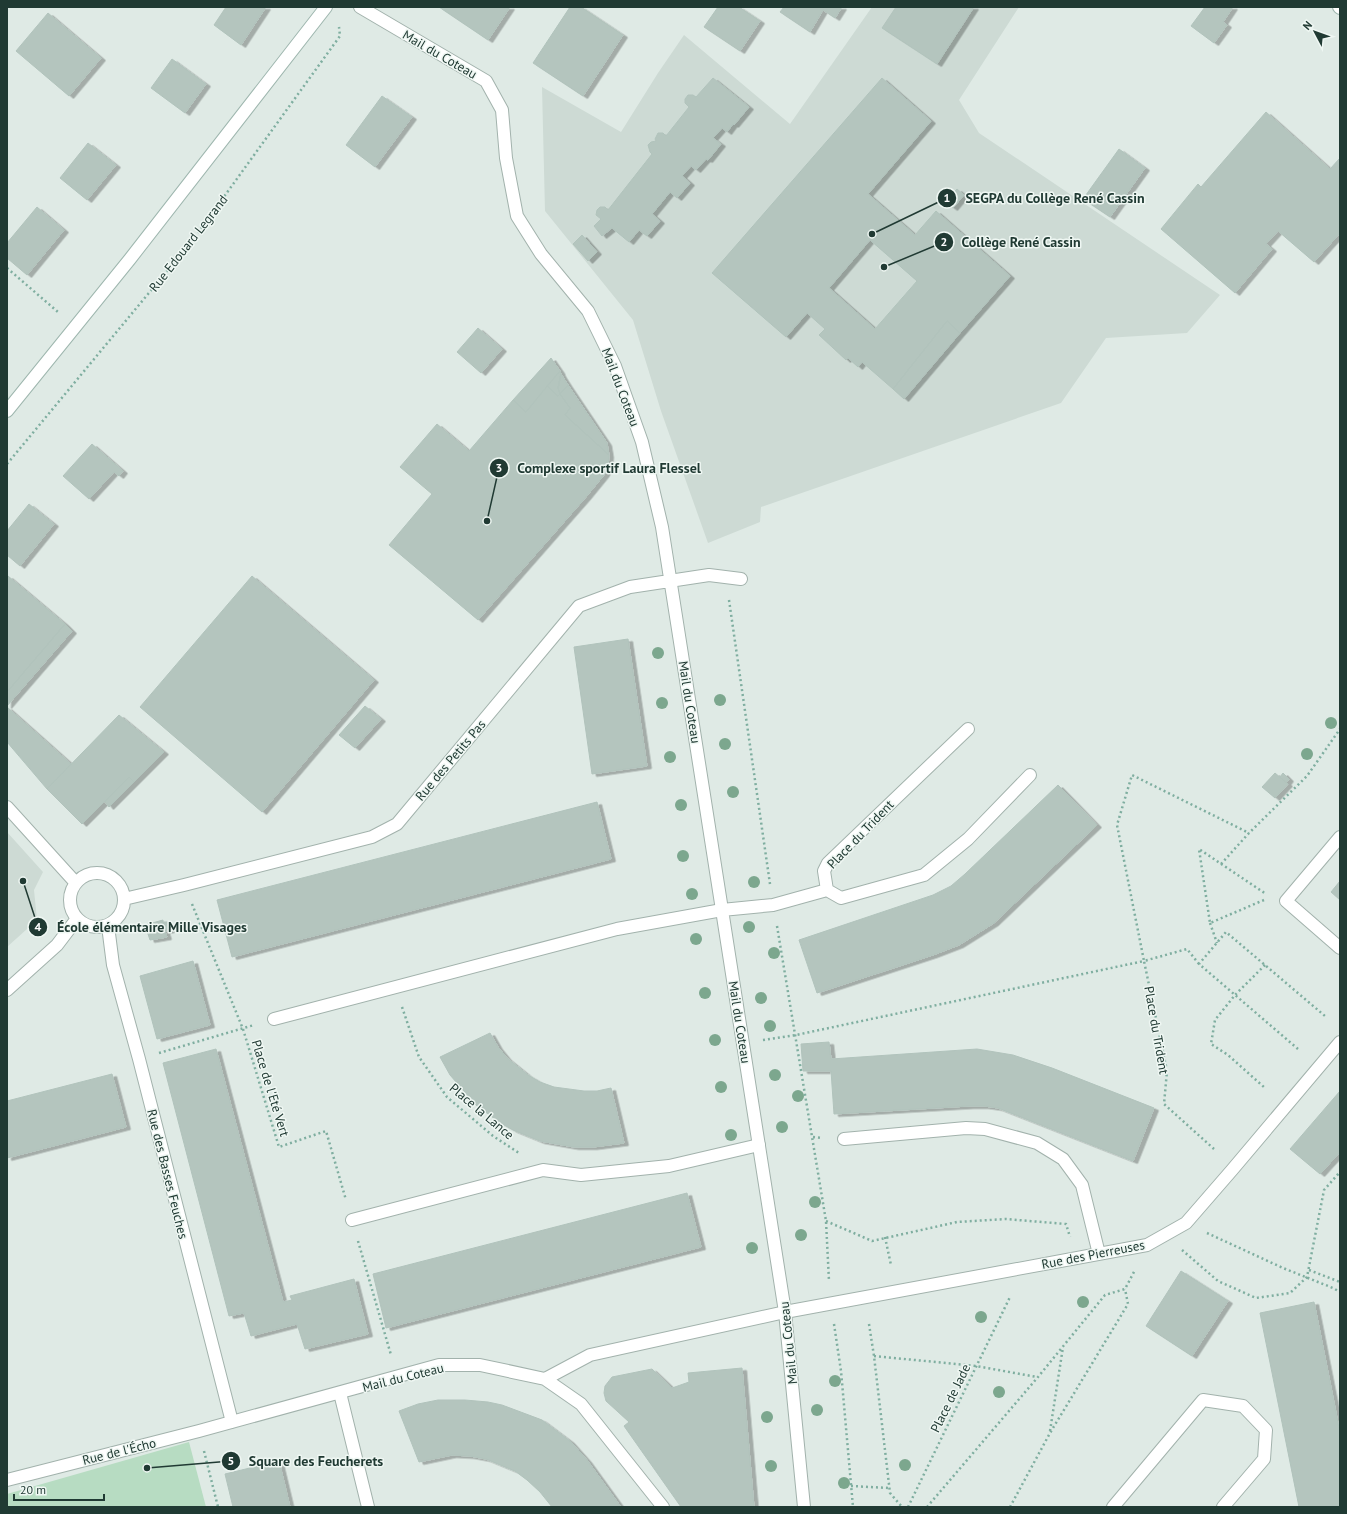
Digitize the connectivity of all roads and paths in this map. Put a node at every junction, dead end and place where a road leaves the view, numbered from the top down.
1 (326, 7) edge
2 (360, 7) edge
3 (339, 21) dead end
4 (7, 268) edge
5 (75, 327) junction
6 (7, 411) edge
7 (7, 464) edge
8 (726, 578) junction
9 (741, 579) dead end
10 (671, 581) junction
11 (968, 729) dead end
12 (1340, 729) edge
13 (1030, 775) dead end
14 (7, 807) edge
15 (1249, 833) junction
16 (1340, 837) edge
17 (1221, 864) junction
18 (75, 882) junction
19 (184, 885) junction
20 (827, 890) junction
21 (124, 899) junction
22 (773, 905) junction
23 (722, 910) junction
24 (76, 920) junction
25 (1210, 923) junction
26 (108, 926) junction
27 (1217, 943) junction
28 (1340, 948) edge
29 (1144, 961) junction
30 (1198, 964) junction
31 (1265, 965) junction
32 (396, 988) junction
33 (7, 990) edge
34 (1235, 995) junction
35 (1325, 1016) dead end
36 (274, 1019) joint
37 (243, 1029) junction
38 (796, 1035) junction
39 (743, 1042) junction
40 (1340, 1042) edge
41 (1298, 1049) dead end
42 (139, 1059) junction
43 (1266, 1088) dead end
44 (844, 1139) dead end
45 (759, 1145) junction
46 (1214, 1148) dead end
47 (543, 1170) junction
48 (1340, 1172) edge
49 (352, 1220) junction
50 (826, 1221) junction
51 (1186, 1224) junction
52 (1165, 1235) junction
53 (885, 1237) junction
54 (1070, 1238) dead end
55 (1099, 1254) junction
56 (891, 1265) dead end
57 (1136, 1267) dead end
58 (1309, 1270) junction
59 (1306, 1277) junction
60 (1340, 1282) edge
61 (1125, 1289) junction
62 (1340, 1292) edge
63 (1010, 1297) dead end
64 (831, 1304) junction
65 (786, 1312) junction
66 (869, 1324) dead end
67 (1063, 1347) junction
68 (874, 1356) junction
69 (976, 1366) junction
70 (397, 1377) junction
71 (1038, 1377) junction
72 (545, 1379) junction
73 (340, 1393) junction
74 (232, 1422) junction
75 (199, 1431) junction
76 (1050, 1433) junction
77 (7, 1480) edge
78 (851, 1486) junction
79 (889, 1488) junction
80 (218, 1507) edge
81 (368, 1507) edge
82 (663, 1507) edge
83 (804, 1507) edge
84 (853, 1507) edge
85 (902, 1507) edge
86 (908, 1507) edge
87 (927, 1507) edge
88 (1010, 1507) edge
89 (1114, 1507) edge
90 (1223, 1507) edge

1 - 5 street
2 - 10 street, Mail du Coteau
3 - 7 path, Rue Edouard Legrand
4 - 5 path
5 - 6 street
8 - 9 street, Rue des Petits Pas
8 - 10 street, Rue des Petits Pas
8 - 22 path
10 - 19 street, Rue des Petits Pas
10 - 23 street, Mail du Coteau
11 - 20 street, Place du Trident
12 - 15 path
13 - 20 street
14 - 18 street
15 - 17 path
15 - 29 path, Place du Trident
16 - 28 street
17 - 25 path
17 - 25 path
18 - 21 street
18 - 24 street
19 - 21 street, Rue des Petits Pas
19 - 37 path, Place de l'Eté Vert
20 - 22 street
21 - 26 street
22 - 23 street
22 - 38 path
23 - 32 street
23 - 39 street, Mail du Coteau
24 - 26 street
24 - 33 street
25 - 27 path
26 - 42 street, Rue des Basses Feuches
27 - 30 path
27 - 31 path
29 - 30 path
29 - 38 path
29 - 46 path, Place du Trident
30 - 34 path
31 - 34 path
31 - 35 path
32 - 36 street
32 - 47 path, Place la Lance
34 - 41 path
34 - 43 path
36 - 37 path
37 - 42 path
37 - 49 path, Place de l'Eté Vert
38 - 39 path
38 - 50 path
39 - 45 street, Mail du Coteau
40 - 51 street, Rue des Pierreuses
42 - 74 street, Rue des Basses Feuches
44 - 55 street
45 - 47 street
45 - 65 street, Mail du Coteau
47 - 49 street
48 - 58 path
49 - 70 path, Place de l'Eté Vert
50 - 53 path
50 - 64 path
51 - 52 street, Rue des Pierreuses
51 - 59 path
52 - 55 street, Rue des Pierreuses
52 - 59 path
53 - 54 path
53 - 56 path
55 - 64 street, Rue des Pierreuses
57 - 61 path
58 - 59 path
58 - 60 path
59 - 62 path
61 - 67 path
61 - 76 path
63 - 69 path, Place de Jade
64 - 65 street, Rue des Pierreuses
64 - 78 path
65 - 72 street, Rue des Pierreuses
65 - 83 street, Mail du Coteau
66 - 68 path
67 - 71 path
67 - 76 path
68 - 69 path
68 - 79 path
69 - 71 path
69 - 86 path, Place de Jade
70 - 72 street, Mail du Coteau
70 - 73 street, Mail du Coteau
71 - 87 path
72 - 82 street, Mail du Coteau
73 - 74 street, Mail du Coteau
73 - 81 street
74 - 75 street, Rue de l'Écho
75 - 77 street, Rue de l'Écho
75 - 80 path
76 - 88 path
78 - 79 path
78 - 84 path
79 - 85 path
89 - 90 street

